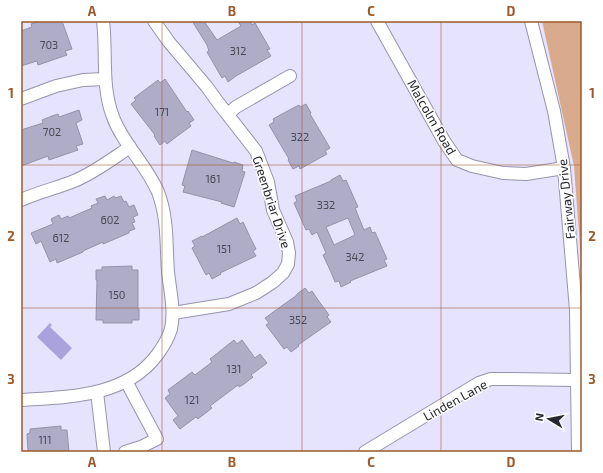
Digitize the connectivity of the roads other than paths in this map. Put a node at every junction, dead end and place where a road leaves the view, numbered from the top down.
1 (103, 21) edge
2 (154, 21) edge
3 (377, 21) edge
4 (531, 21) edge
5 (290, 76) dead end
6 (106, 79) junction
7 (21, 99) edge
8 (228, 114) junction
9 (130, 147) junction
10 (564, 168) junction
11 (21, 200) edge
12 (173, 312) junction
13 (577, 380) junction
14 (126, 381) junction
15 (97, 392) junction
16 (21, 400) edge
17 (104, 452) edge
18 (125, 452) edge
19 (365, 452) edge
20 (578, 452) edge

1 - 6 street
2 - 8 street, Greenbriar Drive
3 - 10 street, Malcolm Road
4 - 10 street, Fairway Drive
5 - 8 street
6 - 7 street
6 - 9 street
8 - 12 street, Greenbriar Drive
9 - 11 street
9 - 12 street
10 - 13 street, Fairway Drive
12 - 14 street
13 - 19 street, Linden Lane
13 - 20 street, Fairway Drive
14 - 15 street
14 - 18 street
15 - 16 street
15 - 17 street

